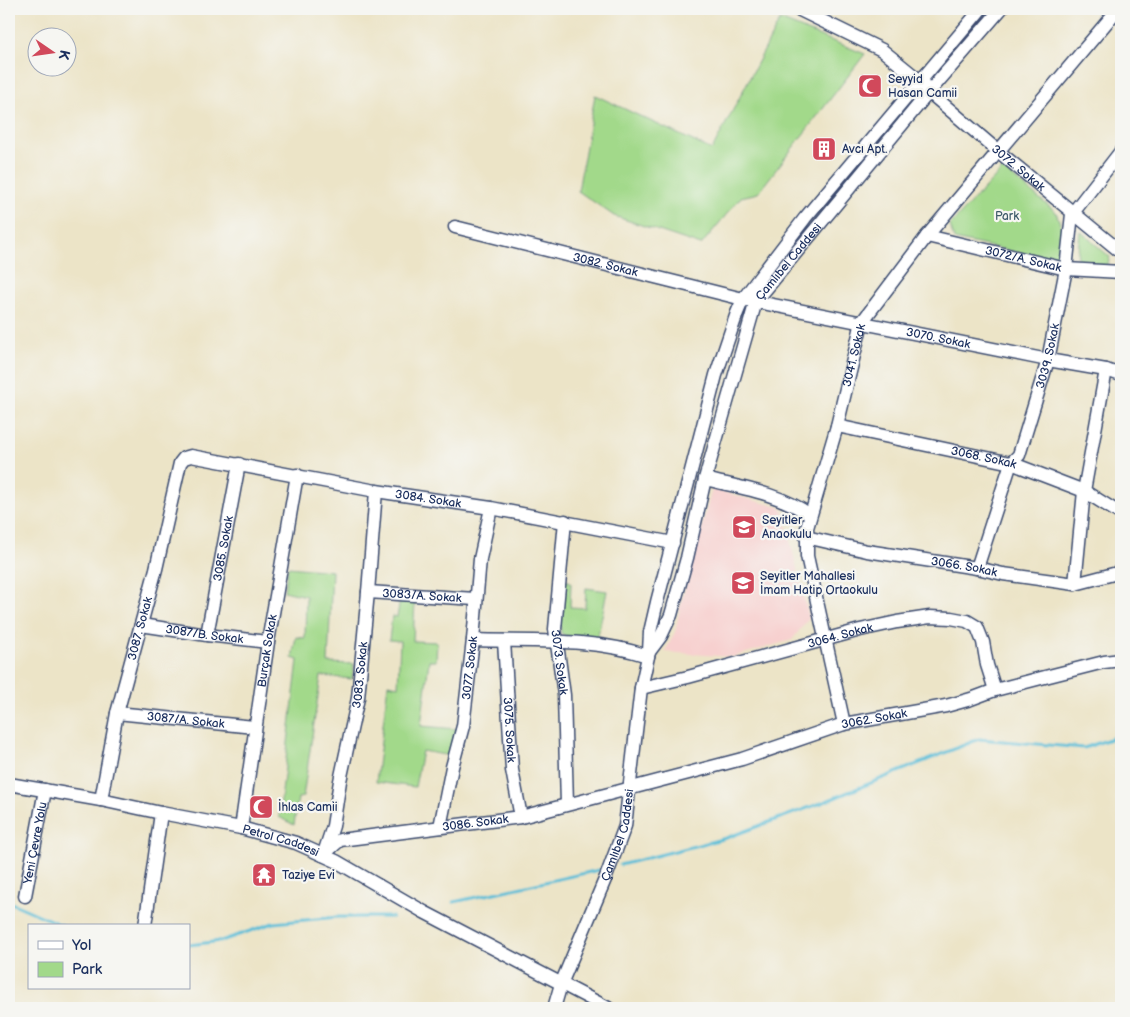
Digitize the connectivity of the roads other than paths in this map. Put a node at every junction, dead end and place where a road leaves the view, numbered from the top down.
1 (798, 9) edge
2 (981, 9) edge
3 (1001, 9) edge
4 (1118, 9) edge
5 (919, 80) junction
6 (929, 92) junction
7 (1121, 151) edge
8 (999, 152) junction
9 (1117, 165) edge
10 (1072, 214) junction
11 (455, 227) dead end
12 (927, 236) junction
13 (1121, 252) edge
14 (1066, 269) junction
15 (1121, 272) edge
16 (749, 300) junction
17 (862, 322) junction
18 (1048, 360) junction
19 (1106, 370) junction
20 (1121, 375) edge
21 (836, 426) junction
22 (184, 458) joint
23 (1011, 463) junction
24 (239, 464) junction
25 (297, 475) junction
26 (705, 479) junction
27 (376, 490) junction
28 (1084, 491) junction
29 (491, 508) junction
30 (1121, 514) edge
31 (810, 515) junction
32 (565, 521) junction
33 (806, 537) junction
34 (674, 543) junction
35 (978, 568) junction
36 (1121, 572) edge
37 (1075, 584) junction
38 (368, 592) junction
39 (475, 599) junction
40 (141, 625) junction
41 (207, 635) junction
42 (473, 640) junction
43 (504, 641) junction
44 (556, 641) junction
45 (824, 641) junction
46 (268, 642) junction
47 (649, 654) junction
48 (1121, 660) edge
49 (641, 688) junction
50 (994, 690) junction
51 (117, 713) junction
52 (844, 724) junction
53 (254, 727) junction
54 (9, 784) edge
55 (630, 788) junction
56 (45, 790) junction
57 (101, 800) junction
58 (567, 804) junction
59 (161, 813) junction
60 (521, 817) junction
61 (440, 827) junction
62 (240, 828) junction
63 (323, 855) junction
64 (25, 896) dead end
65 (146, 924) edge
66 (562, 984) junction
67 (554, 1008) edge
68 (608, 1008) edge

1 - 5 street, 3072. Sokak
2 - 5 street, Çamlıbel Caddesi
3 - 6 street, Çamlıbel Caddesi
4 - 8 street, 3041. Sokak
5 - 6 street, 3072. Sokak
5 - 16 street, Çamlıbel Caddesi
6 - 8 street, 3072. Sokak
6 - 16 street, Çamlıbel Caddesi
7 - 9 street
8 - 10 street, 3072. Sokak
8 - 12 street, 3041. Sokak
9 - 10 street
10 - 13 street, 3072. Sokak
10 - 14 street, 3039. Sokak
11 - 16 street, 3082. Sokak
12 - 14 street, 3072/A. Sokak
12 - 17 street, 3041. Sokak
14 - 15 street, 3072/A. Sokak
14 - 18 street, 3039. Sokak
16 - 17 street, 3070. Sokak
16 - 26 street, Çamlıbel Caddesi
16 - 34 street, Çamlıbel Caddesi
17 - 18 street, 3070. Sokak
17 - 21 street, 3041. Sokak
18 - 19 street, 3070. Sokak
18 - 23 street, 3039. Sokak
19 - 20 street, 3070. Sokak
19 - 28 street
21 - 23 street, 3068. Sokak
21 - 31 street, 3041. Sokak
22 - 24 street, 3084. Sokak
22 - 40 street, 3087. Sokak
23 - 28 street, 3068. Sokak
23 - 35 street, 3039. Sokak
24 - 25 street, 3084. Sokak
24 - 41 street, 3085. Sokak
25 - 27 street, 3084. Sokak
25 - 46 street, Burçak Sokak
26 - 31 street
26 - 47 street, Çamlıbel Caddesi
27 - 29 street, 3084. Sokak
27 - 38 street, 3083. Sokak
28 - 30 street, 3068. Sokak
28 - 37 street
29 - 32 street, 3084. Sokak
29 - 39 street, 3077. Sokak
31 - 33 street, 3041. Sokak
32 - 34 street, 3084. Sokak
32 - 44 street, 3073. Sokak
33 - 35 street, 3066. Sokak
33 - 45 street, 3041. Sokak
34 - 47 street, Çamlıbel Caddesi
35 - 37 street, 3066. Sokak
36 - 37 street, 3066. Sokak
38 - 39 street, 3083/A. Sokak
38 - 63 street, 3083. Sokak
39 - 42 street, 3077. Sokak
40 - 41 street, 3087/B. Sokak
40 - 51 street, 3087. Sokak
41 - 46 street, 3087/B. Sokak
42 - 43 street
42 - 61 street, 3077. Sokak
43 - 44 street
43 - 60 street, 3075. Sokak
44 - 47 street
44 - 58 street, 3073. Sokak
45 - 49 street, 3064. Sokak
45 - 50 street, 3064. Sokak
45 - 52 street, 3041. Sokak
46 - 53 street, Burçak Sokak
47 - 49 street, Çamlıbel Caddesi
48 - 50 street, 3062. Sokak
49 - 55 street, Çamlıbel Caddesi
50 - 52 street, 3062. Sokak
51 - 53 street, 3087/A. Sokak
51 - 57 street, 3087. Sokak
52 - 55 street, 3062. Sokak
53 - 62 street, Burçak Sokak
54 - 56 street, Petrol Caddesi
55 - 58 street, 3086. Sokak
55 - 66 street, Çamlıbel Caddesi
56 - 57 street, Petrol Caddesi
56 - 64 street, Yeni Çevre Yolu
57 - 59 street, Petrol Caddesi
58 - 60 street, 3086. Sokak
59 - 62 street, Petrol Caddesi
59 - 65 street
60 - 61 street, 3086. Sokak
61 - 63 street, 3086. Sokak
62 - 63 street, Petrol Caddesi
63 - 66 street, Petrol Caddesi
66 - 67 street, Çamlıbel Caddesi
66 - 68 street, Petrol Caddesi

